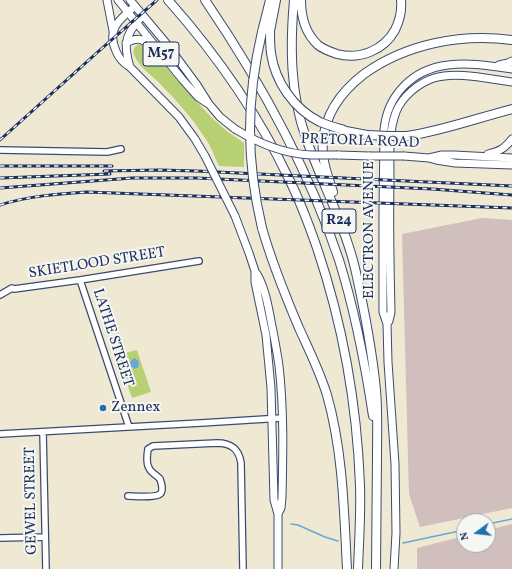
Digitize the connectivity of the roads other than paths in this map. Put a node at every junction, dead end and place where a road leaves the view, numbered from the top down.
1 (107, 0) edge
2 (118, 0) edge
3 (168, 0) edge
4 (205, 0) edge
5 (270, 0) edge
6 (276, 0) edge
7 (294, 0) edge
8 (301, 0) edge
9 (401, 0) edge
10 (133, 3) edge
11 (128, 12) junction
12 (143, 15) junction
13 (136, 22) junction
14 (113, 31) junction
15 (508, 39) edge
16 (126, 43) junction
17 (165, 58) junction
18 (512, 61) edge
19 (493, 66) junction
20 (130, 67) junction
21 (512, 69) edge
22 (501, 80) junction
23 (512, 82) edge
24 (512, 89) edge
25 (209, 104) junction
26 (512, 109) edge
27 (512, 139) edge
28 (121, 149) dead end
29 (0, 150) edge
30 (480, 156) junction
31 (429, 158) junction
32 (512, 158) edge
33 (512, 161) edge
34 (512, 165) edge
35 (200, 261) dead end
36 (354, 266) junction
37 (255, 271) junction
38 (80, 280) junction
39 (0, 295) edge
40 (387, 324) junction
41 (282, 418) junction
42 (272, 419) junction
43 (129, 427) junction
44 (43, 432) junction
45 (0, 434) edge
46 (377, 446) junction
47 (128, 496) dead end
48 (278, 514) junction
49 (45, 536) junction
50 (0, 538) edge
51 (46, 569) edge
52 (243, 569) edge
53 (278, 569) edge
54 (346, 569) edge
55 (358, 569) edge
56 (376, 569) edge
57 (394, 569) edge

1 - 14 main road
2 - 11 main road, PRETORIA ROAD / M57
3 - 55 highway
4 - 46 highway
5 - 54 highway, bridge
6 - 26 highway, bridge
7 - 36 highway, R24
8 - 9 highway
10 - 11 main road
10 - 12 main road, PRETORIA ROAD / M57
11 - 13 main road, PRETORIA ROAD / M57
11 - 14 main road
12 - 13 main road
12 - 25 main road, PRETORIA ROAD / M57
13 - 16 main road
13 - 17 main road, PRETORIA ROAD / M57
14 - 20 main road
15 - 36 highway
16 - 17 main road
16 - 20 main road
17 - 25 main road, PRETORIA ROAD / M57
18 - 19 main road
19 - 21 main road, ELECTRON AVENUE
19 - 40 main road, ELECTRON AVENUE
20 - 37 main road, bridge
22 - 23 main road, ELECTRON AVENUE
22 - 24 main road
22 - 40 main road, ELECTRON AVENUE
25 - 31 main road, PRETORIA ROAD / M57, bridge
27 - 30 main road
28 - 29 street
30 - 31 main road, PRETORIA ROAD / M57
30 - 32 main road, PRETORIA ROAD / M57
31 - 34 main road, PRETORIA ROAD / M57
33 - 34 main road
35 - 38 street, SKIETLOOD STREET
36 - 46 highway, R24
37 - 41 main road
37 - 42 main road
38 - 39 street, SKIETLOOD STREET
38 - 43 street, LATHE STREET
40 - 57 main road, ELECTRON AVENUE
41 - 42 street
41 - 48 main road
42 - 43 street
42 - 48 main road
43 - 44 street
44 - 45 street
44 - 49 street, GEWEL STREET
46 - 56 highway, R24
47 - 52 street
48 - 53 main road
49 - 50 street
49 - 51 street, GEWEL STREET

